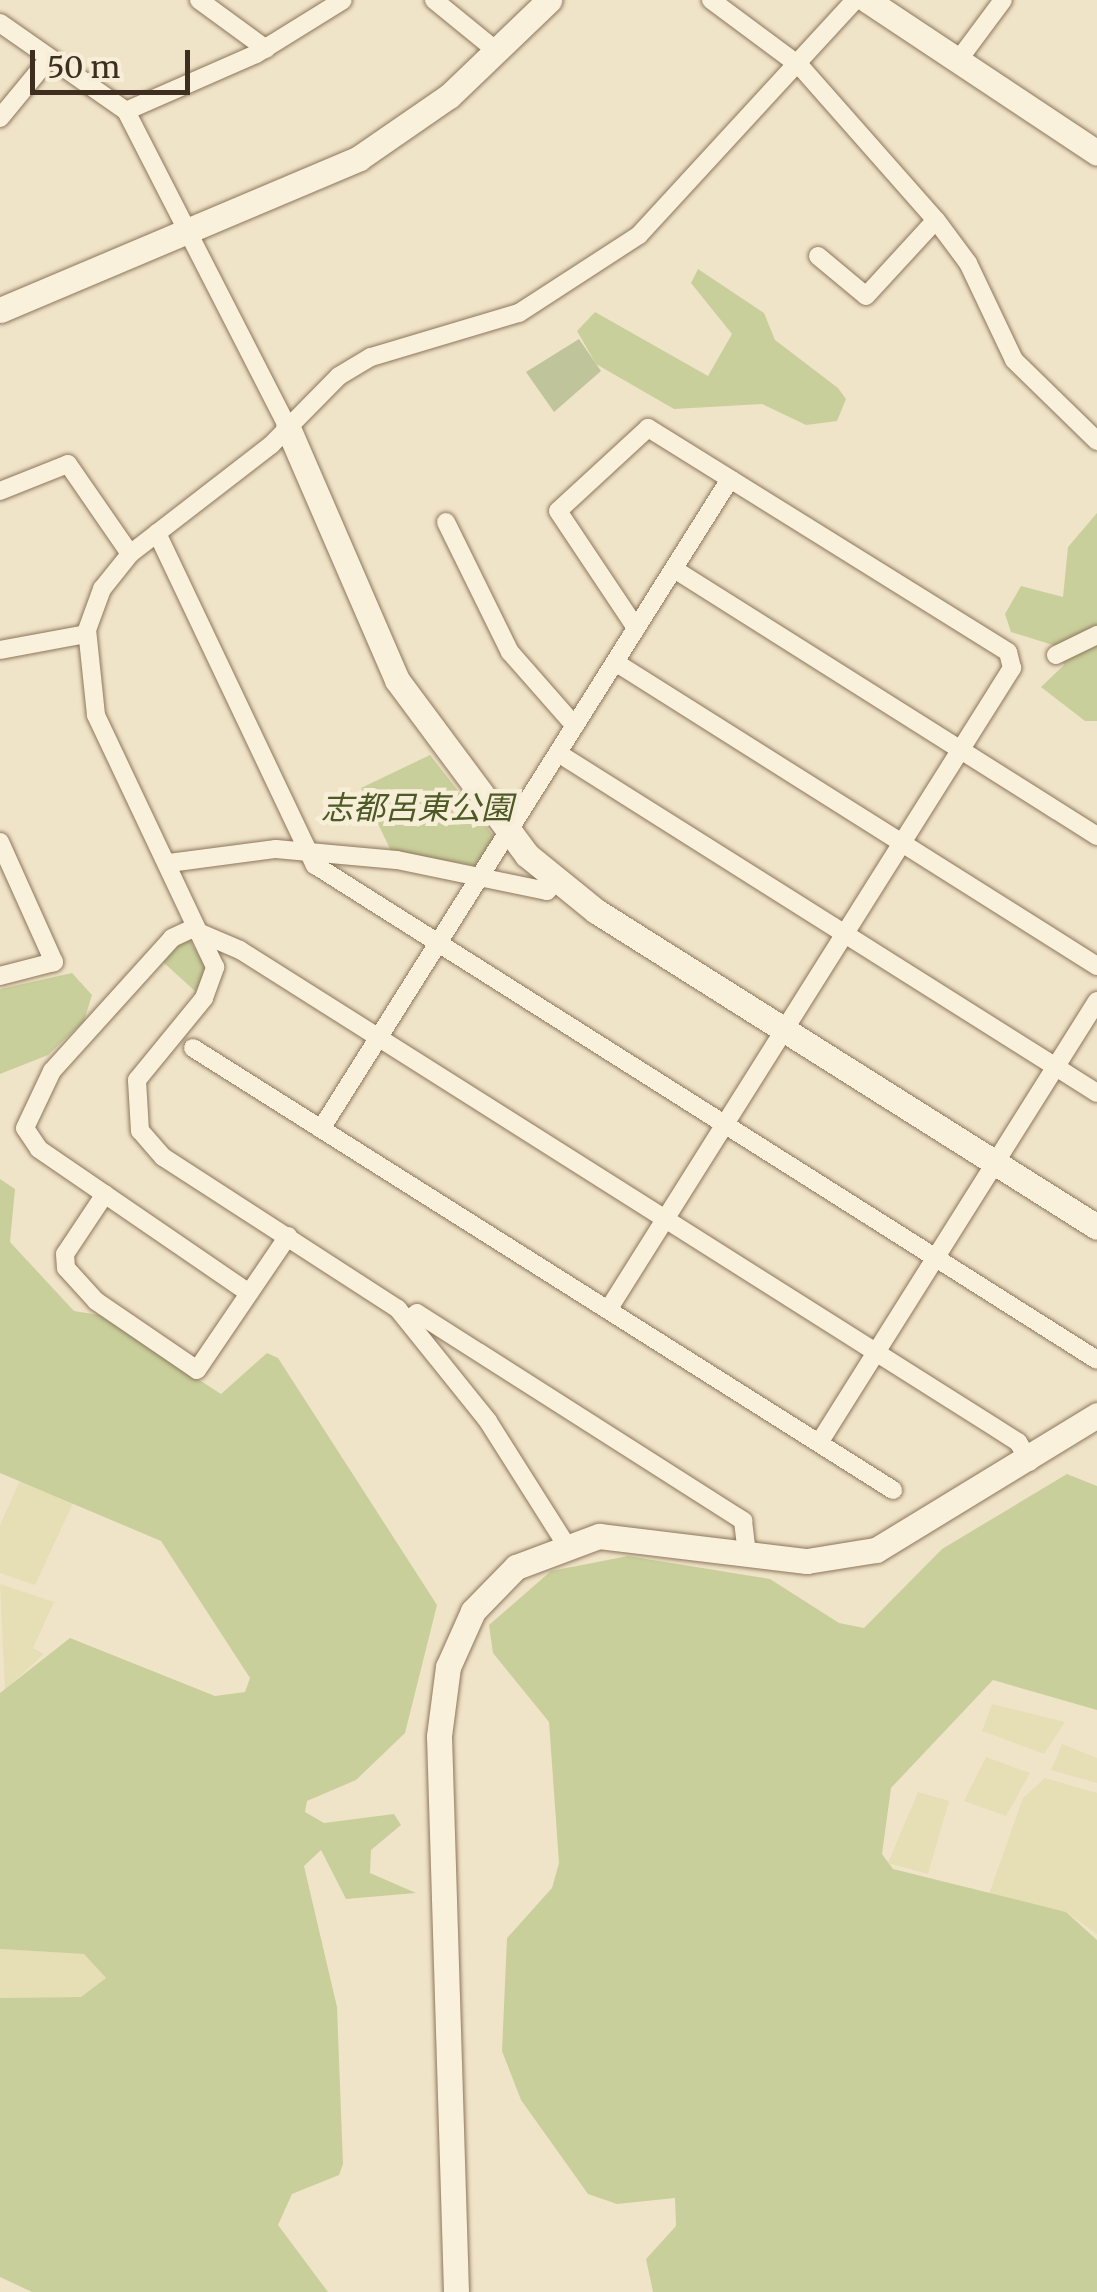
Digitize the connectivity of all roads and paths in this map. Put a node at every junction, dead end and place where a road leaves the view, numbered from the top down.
1 (199, 0) edge
2 (342, 0) edge
3 (434, 0) edge
4 (549, 0) edge
5 (711, 0) edge
6 (855, 0) edge
7 (867, 0) edge
8 (1003, 0) edge
9 (0, 23) edge
10 (266, 48) junction
11 (499, 52) junction
12 (960, 58) junction
13 (47, 61) junction
14 (800, 66) junction
15 (126, 111) junction
16 (0, 118) edge
17 (1097, 153) edge
18 (936, 220) junction
19 (190, 234) junction
20 (818, 256) dead end
21 (0, 310) edge
22 (288, 428) junction
23 (1097, 441) edge
24 (730, 479) junction
25 (0, 491) edge
26 (446, 522) dead end
27 (157, 533) junction
28 (130, 554) junction
29 (674, 569) junction
30 (636, 628) junction
31 (86, 634) junction
32 (1097, 635) edge
33 (0, 650) edge
34 (1056, 655) dead end
35 (615, 662) junction
36 (574, 726) junction
37 (960, 750) junction
38 (558, 753) junction
39 (507, 833) junction
40 (1097, 836) edge
41 (0, 842) edge
42 (902, 843) junction
43 (310, 851) junction
44 (169, 863) junction
45 (480, 875) junction
46 (556, 880) junction
47 (202, 930) junction
48 (845, 934) junction
49 (438, 944) junction
50 (1097, 966) edge
51 (0, 976) edge
52 (1097, 1001) edge
53 (784, 1030) junction
54 (378, 1038) junction
55 (193, 1048) dead end
56 (1056, 1067) junction
57 (1097, 1093) edge
58 (724, 1125) junction
59 (321, 1129) junction
60 (995, 1162) junction
61 (105, 1194) junction
62 (666, 1219) junction
63 (1097, 1227) edge
64 (288, 1236) junction
65 (935, 1258) junction
66 (250, 1292) junction
67 (608, 1310) junction
68 (408, 1320) junction
69 (876, 1352) junction
70 (1097, 1360) edge
71 (1097, 1416) edge
72 (819, 1443) junction
73 (1030, 1462) junction
74 (894, 1490) dead end
75 (565, 1543) junction
76 (748, 1553) junction
77 (456, 2292) edge

1 - 10 street
2 - 10 street
3 - 11 street
4 - 11 street
5 - 14 street
6 - 14 street
7 - 12 street
8 - 12 street
9 - 13 street
10 - 15 street
11 - 19 street
12 - 17 street
13 - 15 street
13 - 16 street
14 - 18 street
14 - 22 street
15 - 19 street
18 - 20 street
18 - 23 street
19 - 21 street
19 - 22 street
22 - 27 street
22 - 39 street
24 - 29 street
24 - 30 street
24 - 37 street
25 - 28 street
26 - 36 street
27 - 28 street
27 - 43 street
28 - 31 street
29 - 30 street
29 - 37 street
30 - 35 street
31 - 33 street
31 - 44 street
32 - 34 street
35 - 36 street
35 - 42 street
36 - 38 street
37 - 40 street
37 - 42 street
38 - 39 street
38 - 48 street
39 - 45 street
39 - 46 street
41 - 51 street
42 - 48 street
42 - 50 street
43 - 44 street
43 - 45 street
43 - 49 street
44 - 47 street
45 - 46 street
45 - 49 street
46 - 53 street
47 - 54 street
47 - 61 street
47 - 64 street
48 - 53 street
48 - 56 street
49 - 54 street
49 - 58 street
52 - 56 street
53 - 58 street
53 - 60 street
54 - 59 street
54 - 62 street
55 - 59 street
56 - 57 street
56 - 60 street
58 - 62 street
58 - 65 street
59 - 67 street
60 - 63 street
60 - 65 street
61 - 66 street
61 - 66 street
62 - 67 street
62 - 69 street
64 - 66 street
64 - 68 street
65 - 69 street
65 - 70 street
67 - 72 street
68 - 75 street
68 - 76 street
69 - 72 street
69 - 73 street
71 - 73 street
72 - 74 street
73 - 76 street
75 - 76 street
75 - 77 street

